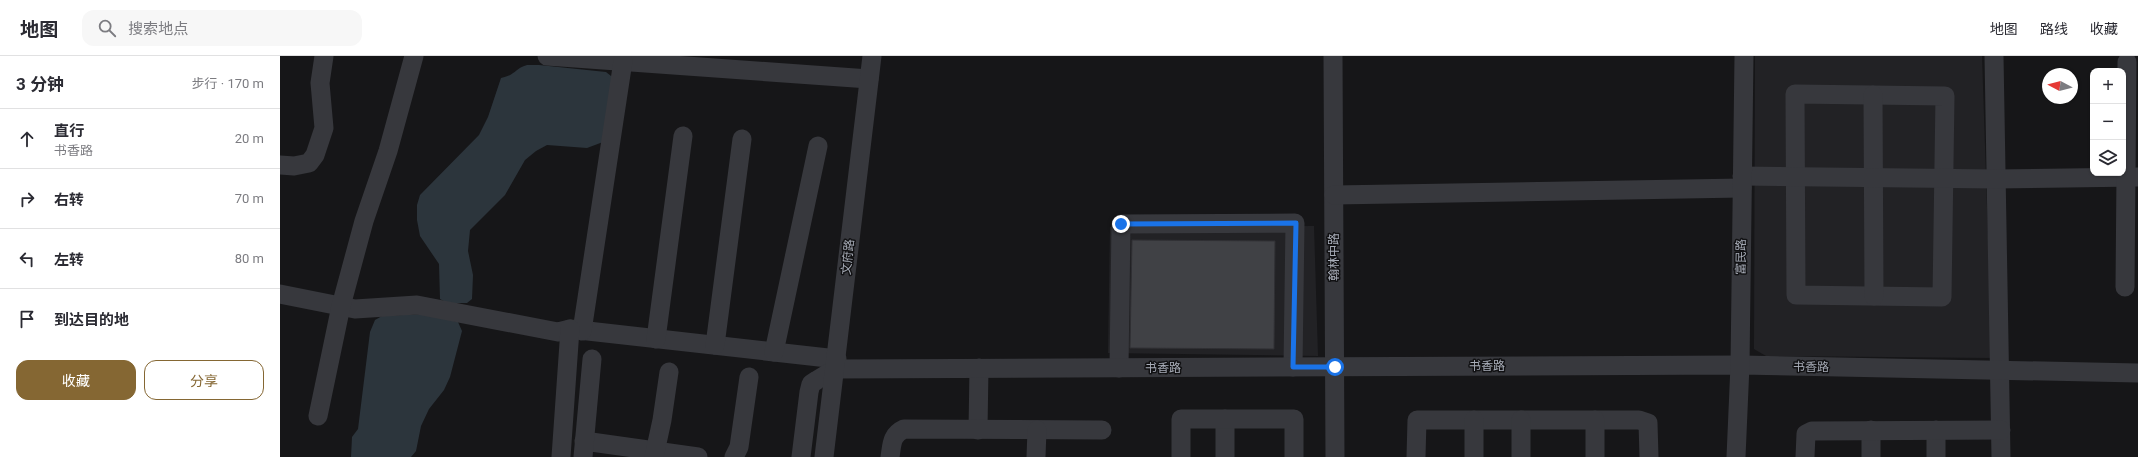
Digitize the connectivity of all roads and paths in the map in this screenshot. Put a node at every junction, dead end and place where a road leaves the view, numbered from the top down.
1 (324, 56) edge
2 (414, 56) edge
3 (547, 56) edge
4 (872, 56) edge
5 (1333, 56) edge
6 (1744, 56) edge
7 (1994, 56) edge
8 (623, 61) junction
9 (2127, 62) dead end
10 (868, 79) junction
11 (1873, 95) junction
12 (683, 136) dead end
13 (742, 138) dead end
14 (818, 146) dead end
15 (280, 165) edge
16 (1795, 177) junction
17 (2132, 177) edge
18 (1874, 178) junction
19 (1944, 178) junction
20 (1996, 179) junction
21 (1742, 182) junction
22 (1334, 195) junction
23 (2125, 287) dead end
24 (280, 294) edge
25 (1874, 296) junction
26 (341, 306) junction
27 (576, 330) junction
28 (656, 339) junction
29 (715, 346) junction
30 (774, 352) junction
31 (592, 359) dead end
32 (836, 364) junction
33 (1740, 365) junction
34 (1293, 367) junction
35 (1335, 367) junction
36 (979, 368) junction
37 (1119, 368) junction
38 (2000, 371) junction
39 (668, 372) dead end
40 (2138, 373) edge
41 (749, 378) dead end
42 (318, 416) dead end
43 (1225, 419) junction
44 (1474, 420) junction
45 (1521, 420) junction
46 (1595, 420) junction
47 (978, 430) junction
48 (1037, 430) junction
49 (1102, 430) dead end
50 (1871, 430) junction
51 (1936, 430) junction
52 (2001, 430) junction
53 (584, 449) edge
54 (654, 454) edge
55 (561, 457) edge
56 (698, 457) edge
57 (734, 457) edge
58 (802, 457) edge
59 (824, 457) edge
60 (890, 457) edge
61 (1036, 457) edge
62 (1181, 457) edge
63 (1225, 457) edge
64 (1294, 457) edge
65 (1335, 457) edge
66 (1416, 457) edge
67 (1474, 457) edge
68 (1521, 457) edge
69 (1595, 457) edge
70 (1648, 457) edge
71 (1736, 457) edge
72 (1805, 457) edge
73 (1871, 457) edge
74 (1936, 457) edge
75 (2001, 457) edge

1 - 15 street
2 - 26 street
3 - 8 street
4 - 10 street, 文府路
5 - 22 street, 翰林中路
6 - 21 street, 富民路
7 - 20 street
8 - 10 street
8 - 27 street
9 - 17 street
10 - 32 street, 文府路
11 - 16 street
11 - 18 street
11 - 19 street
12 - 28 street
13 - 29 street
14 - 30 street
16 - 18 street
16 - 21 street
16 - 25 street
17 - 20 street
17 - 23 street
18 - 19 street
18 - 25 street
19 - 20 street
19 - 25 street
20 - 38 street
21 - 22 street
21 - 33 street, 富民路
22 - 35 street, 翰林中路
24 - 26 street, 书香路
26 - 27 street, 书香路
26 - 42 street
27 - 28 street, 书香路
27 - 55 street
28 - 29 street, 书香路
29 - 30 street, 书香路
30 - 32 street, 书香路
31 - 53 street
32 - 36 street, 书香路
32 - 58 street
32 - 59 street, 文府路
33 - 35 street, 书香路
33 - 38 street, 书香路
33 - 71 street, 富民路
34 - 35 street, 书香路
34 - 37 street, 书香路
34 - 37 street
35 - 65 street, 翰林中路
36 - 37 street, 书香路
36 - 47 street
38 - 40 street, 书香路
38 - 52 street
39 - 54 street
41 - 57 street
43 - 62 street
43 - 63 street
43 - 64 street
44 - 45 street
44 - 66 street
44 - 67 street
45 - 46 street
45 - 68 street
46 - 69 street
46 - 70 street
47 - 48 street
47 - 60 street
48 - 49 street
48 - 61 street
50 - 51 street
50 - 72 street
50 - 73 street
51 - 52 street
51 - 74 street
52 - 75 street
53 - 54 street
54 - 56 street

